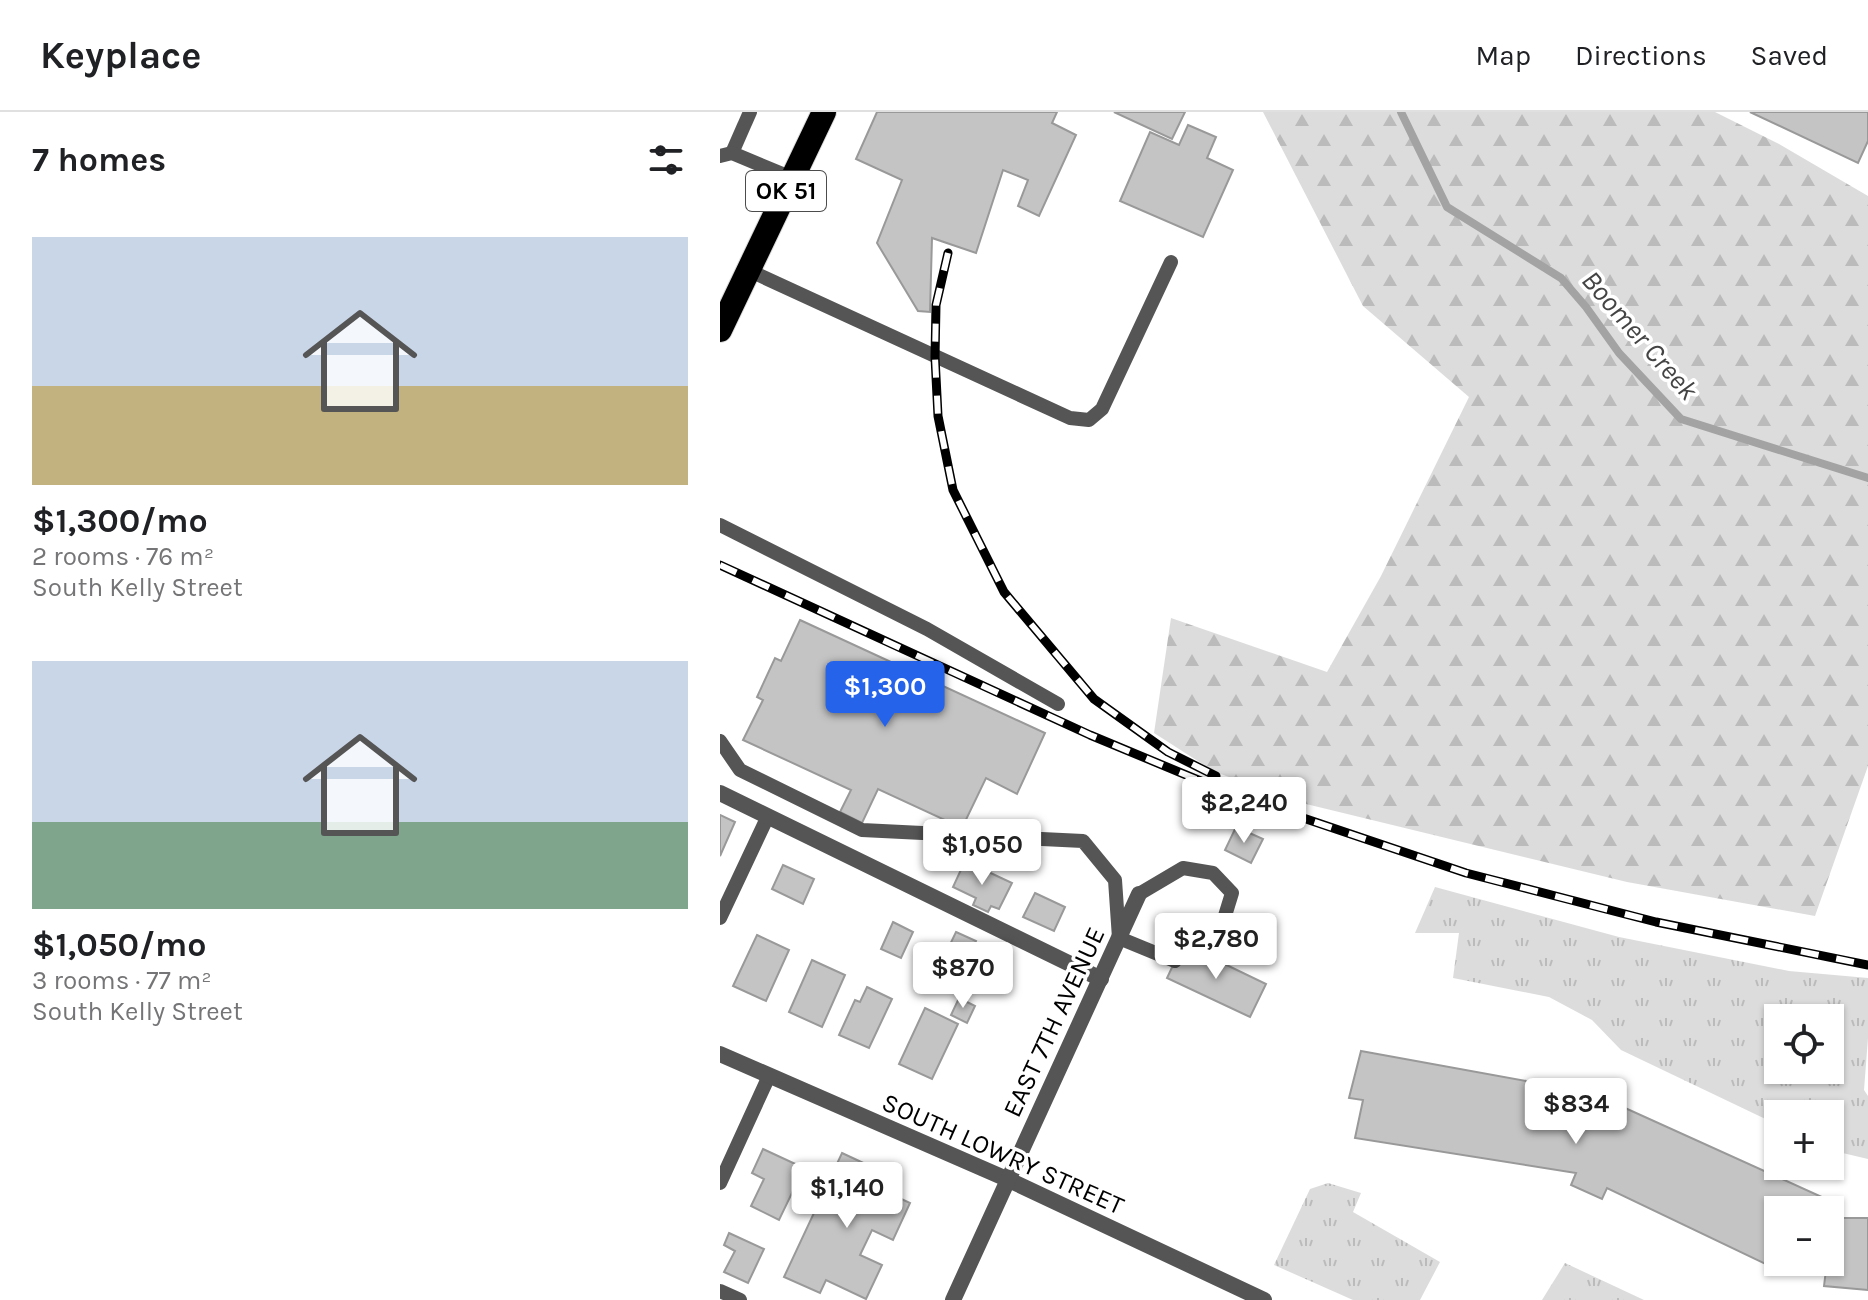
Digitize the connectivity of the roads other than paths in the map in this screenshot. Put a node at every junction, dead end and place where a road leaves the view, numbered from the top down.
1 (750, 112) edge
2 (824, 112) edge
3 (726, 154) edge
4 (792, 178) junction
5 (1171, 262) dead end
6 (748, 270) junction
7 (720, 330) edge
8 (720, 525) edge
9 (1058, 704) dead end
10 (720, 741) edge
11 (720, 793) edge
12 (768, 816) junction
13 (1139, 894) joint
14 (720, 918) edge
15 (1119, 938) junction
16 (1212, 958) dead end
17 (1175, 961) dead end
18 (1101, 979) junction
19 (720, 1054) edge
20 (769, 1076) junction
21 (1009, 1180) junction
22 (720, 1183) edge
23 (720, 1291) edge
24 (740, 1300) edge
25 (953, 1300) edge
26 (1264, 1300) edge

1 - 3 lane
2 - 4 highway, OK 51
3 - 4 lane
4 - 6 highway, OK 51
5 - 6 lane
6 - 7 highway, OK 51
8 - 9 lane
10 - 15 lane
11 - 12 street
12 - 14 lane
12 - 18 street
13 - 15 street, EAST 7TH AVENUE
13 - 16 lane
15 - 17 lane
15 - 18 street, EAST 7TH AVENUE
18 - 21 street, EAST 7TH AVENUE
19 - 20 street, SOUTH LOWRY STREET
20 - 21 street, SOUTH LOWRY STREET
20 - 22 lane
21 - 25 street, EAST 7TH AVENUE
21 - 26 street, SOUTH LOWRY STREET
23 - 24 lane

